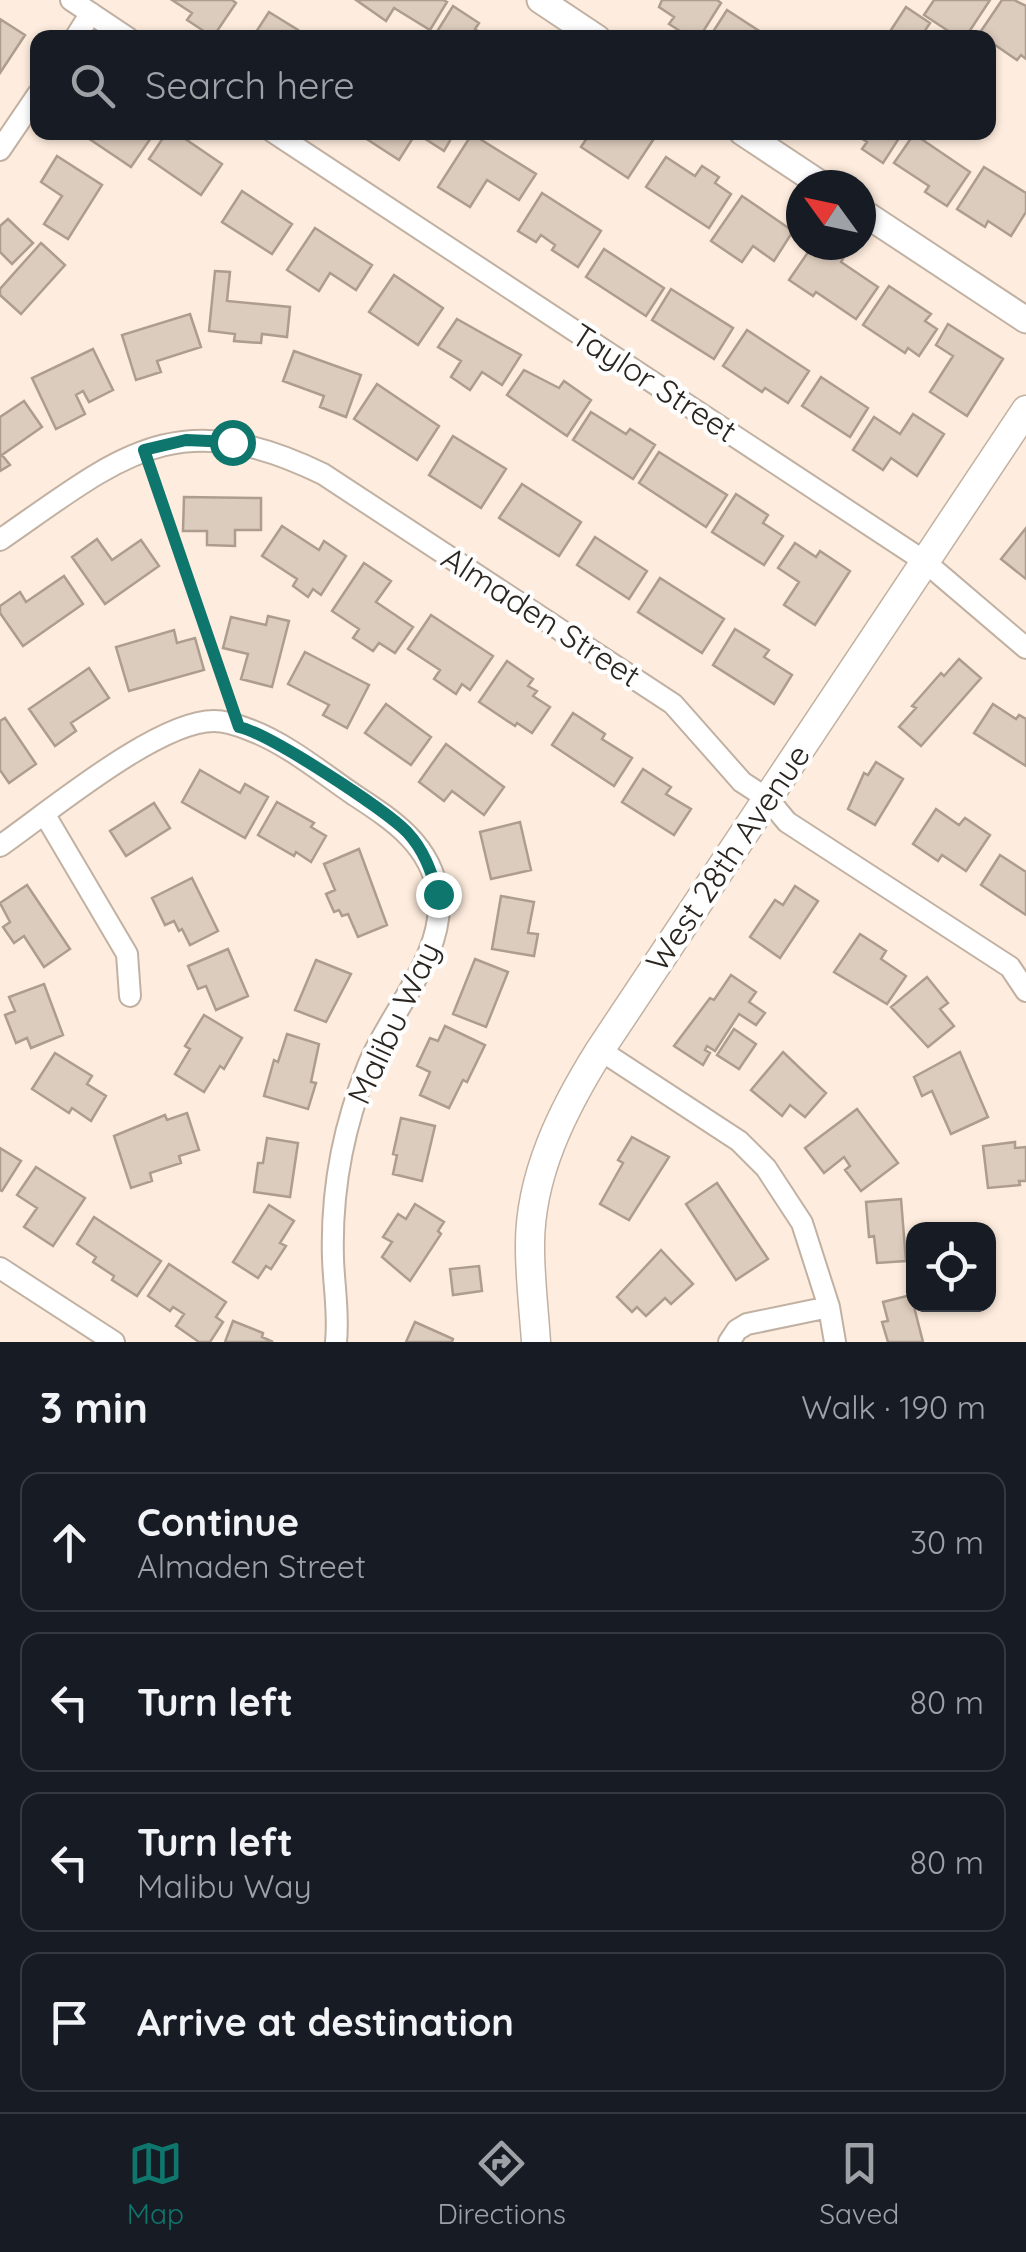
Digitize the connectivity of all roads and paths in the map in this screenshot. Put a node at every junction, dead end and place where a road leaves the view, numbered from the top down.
1 (71, 0) edge
2 (540, 0) edge
3 (91, 14) junction
4 (80, 30) edge
5 (116, 30) edge
6 (585, 30) edge
7 (30, 106) edge
8 (284, 140) edge
9 (754, 140) edge
10 (0, 150) edge
11 (799, 170) edge
12 (876, 221) edge
13 (1026, 320) edge
14 (1026, 410) edge
15 (144, 450) junction
16 (0, 540) edge
17 (924, 561) junction
18 (1026, 648) edge
19 (239, 727) junction
20 (768, 799) junction
21 (44, 815) junction
22 (0, 846) edge
23 (1026, 991) edge
24 (130, 996) dead end
25 (600, 1050) junction
26 (0, 1268) edge
27 (829, 1308) junction
28 (114, 1342) edge
29 (336, 1342) edge
30 (536, 1342) edge
31 (729, 1342) edge
32 (835, 1342) edge

1 - 3 street
2 - 6 street
3 - 4 street
3 - 5 street
7 - 10 street
8 - 17 street, Taylor Street
9 - 11 street
12 - 13 street
14 - 17 main road, West 28th Avenue
15 - 16 street, Almaden Street
15 - 19 path
15 - 20 street, Almaden Street
17 - 18 street, Taylor Street
17 - 20 main road, West 28th Avenue
19 - 21 street, Malibu Way
19 - 29 street, Malibu Way
20 - 23 street, Almaden Street
20 - 25 main road, West 28th Avenue
21 - 22 street, Malibu Way
21 - 24 street
25 - 27 street
25 - 30 main road, West 28th Avenue
26 - 28 street
27 - 31 street
27 - 32 street

